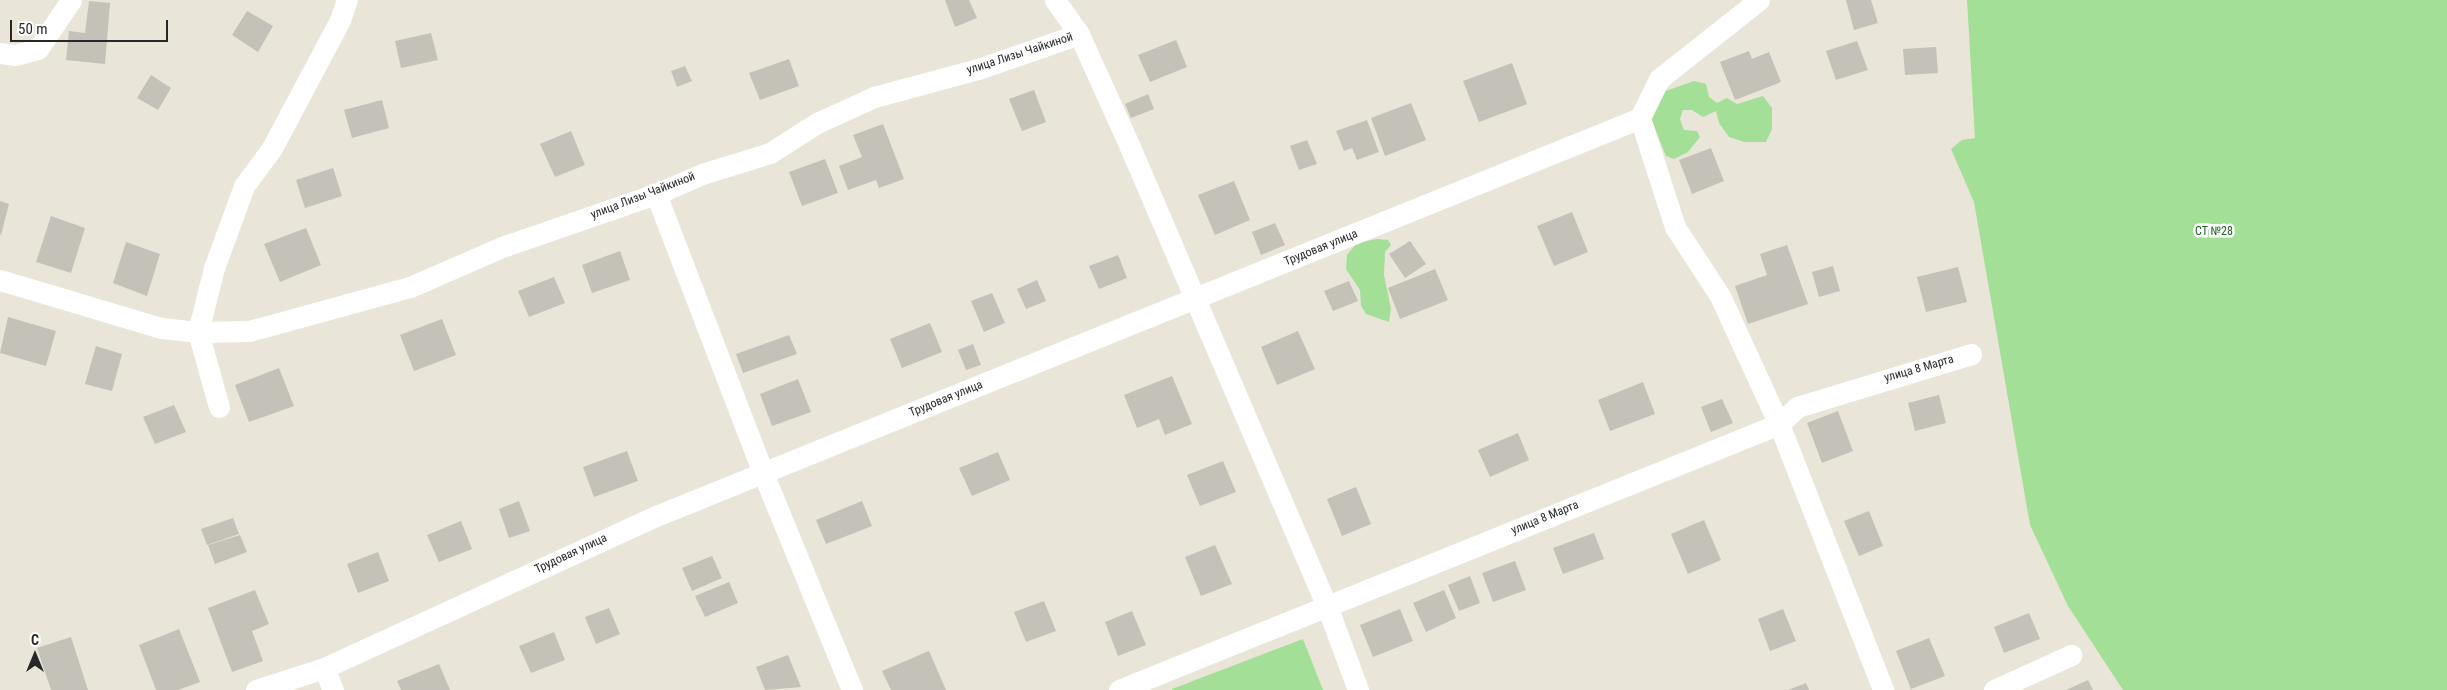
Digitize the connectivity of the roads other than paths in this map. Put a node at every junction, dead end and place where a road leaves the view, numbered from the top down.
1 (71, 0) edge
2 (347, 0) edge
3 (1055, 0) edge
4 (1760, 0) edge
5 (1079, 34) junction
6 (0, 53) edge
7 (1640, 118) junction
8 (656, 194) junction
9 (0, 280) edge
10 (1193, 300) junction
11 (198, 332) junction
12 (1971, 354) dead end
13 (219, 407) dead end
14 (1779, 424) junction
15 (763, 473) junction
16 (1327, 606) junction
17 (2071, 655) dead end
18 (324, 668) junction
19 (256, 690) edge
20 (333, 690) edge
21 (852, 690) edge
22 (1119, 690) edge
23 (1358, 690) edge
24 (1883, 690) edge
25 (1994, 690) edge

1 - 6 street
2 - 11 street
3 - 5 street
4 - 7 street
5 - 8 street, улица Лизы Чайкиной
5 - 10 street
7 - 10 street, Трудовая улица
7 - 14 street
8 - 11 street, улица Лизы Чайкиной
8 - 15 street
9 - 11 street, улица Лизы Чайкиной
10 - 15 street, Трудовая улица
10 - 16 street
11 - 13 street
12 - 14 street, улица 8 Марта
14 - 16 street, улица 8 Марта
14 - 24 street
15 - 18 street, Трудовая улица
15 - 21 street
16 - 22 street, улица 8 Марта
16 - 23 street
17 - 25 street
18 - 19 street, Трудовая улица
18 - 20 street

